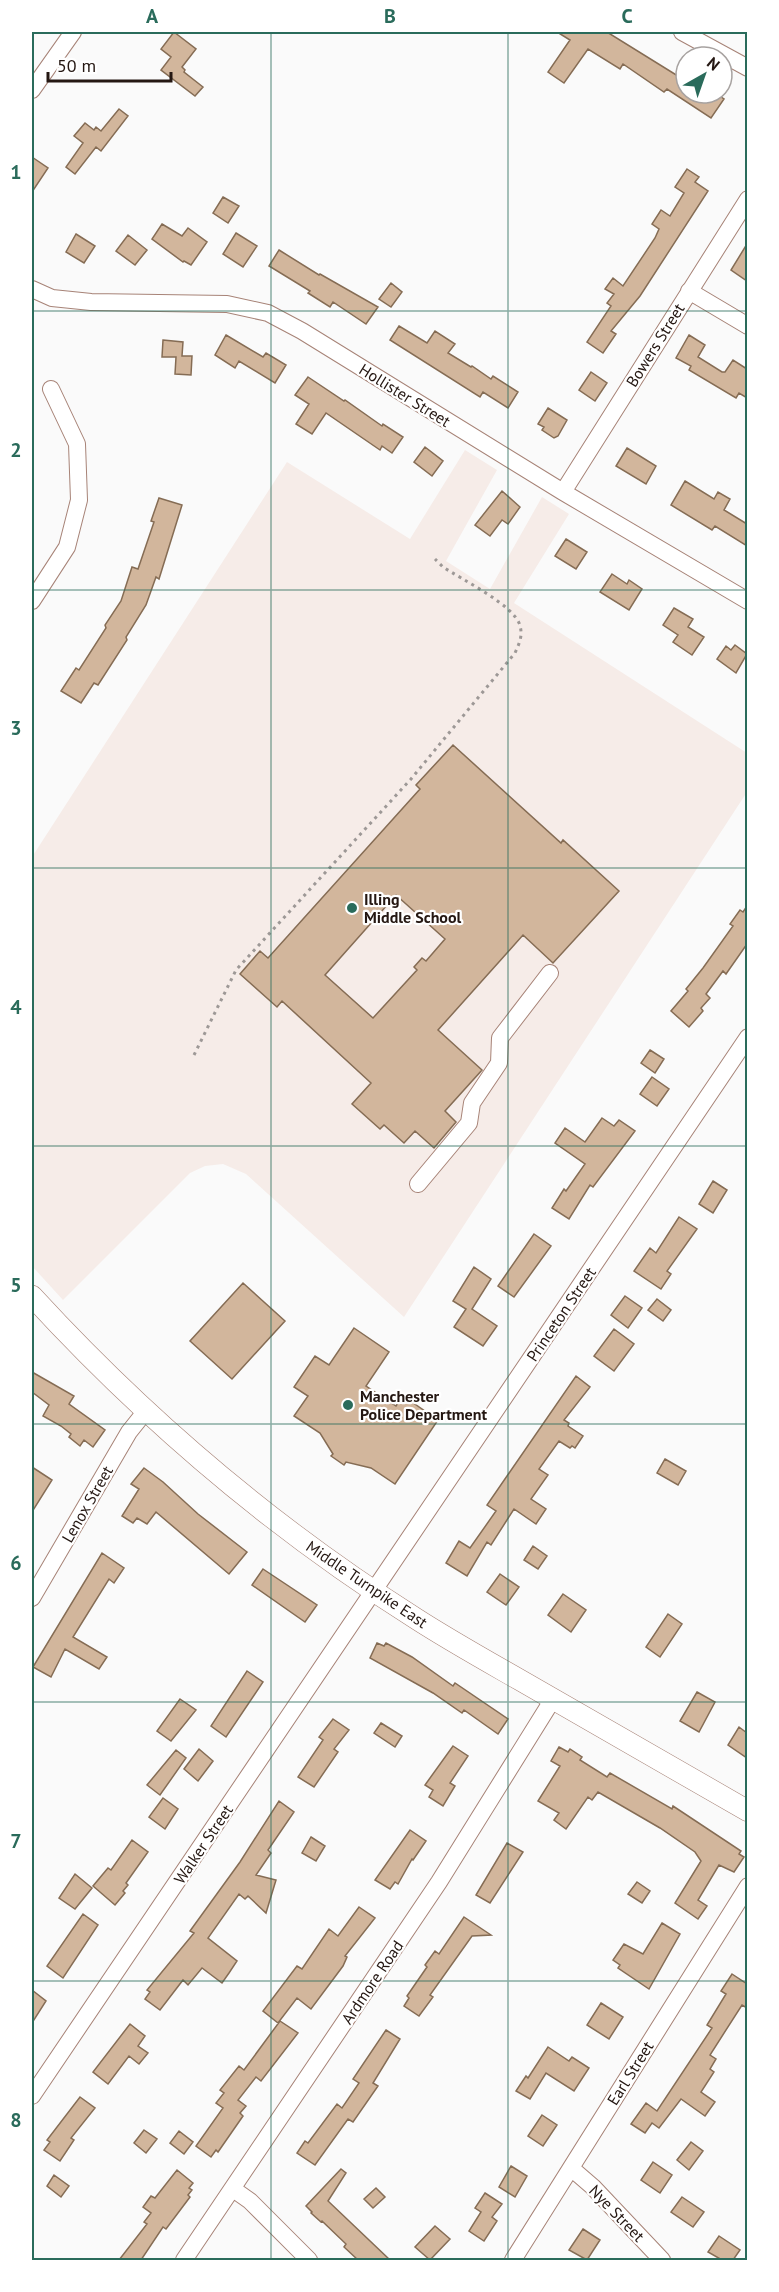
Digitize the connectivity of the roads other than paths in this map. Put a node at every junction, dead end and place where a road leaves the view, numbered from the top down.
1 (73, 32) edge
2 (682, 32) edge
3 (747, 68) edge
4 (32, 90) edge
5 (747, 199) edge
6 (32, 289) edge
7 (689, 291) junction
8 (747, 326) edge
9 (51, 389) dead end
10 (563, 492) junction
11 (32, 601) edge
12 (747, 601) edge
13 (550, 973) dead end
14 (747, 1037) edge
15 (418, 1184) dead end
16 (32, 1296) edge
17 (145, 1412) junction
18 (375, 1591) junction
19 (32, 1598) edge
20 (553, 1699) junction
21 (747, 1811) edge
22 (747, 1886) edge
23 (32, 2096) edge
24 (571, 2168) junction
25 (233, 2189) junction
26 (184, 2260) edge
27 (309, 2260) edge
28 (513, 2260) edge
29 (662, 2260) edge

1 - 4 street
2 - 3 street
5 - 7 street, Bowers Street
6 - 10 street, Hollister Street
7 - 8 street
7 - 10 street, Bowers Street
9 - 11 street
10 - 12 street, Hollister Street
13 - 15 street
14 - 18 street, Princeton Street
16 - 17 main road, Middle Turnpike East
17 - 18 main road, Middle Turnpike East
17 - 19 street, Lenox Street
18 - 20 main road, Middle Turnpike East
18 - 23 street, Walker Street
20 - 21 main road, Middle Turnpike East
20 - 25 street, Ardmore Road
22 - 24 street, Earl Street
24 - 28 street, Earl Street
24 - 29 street, Nye Street
25 - 26 street, Ardmore Road
25 - 27 street

